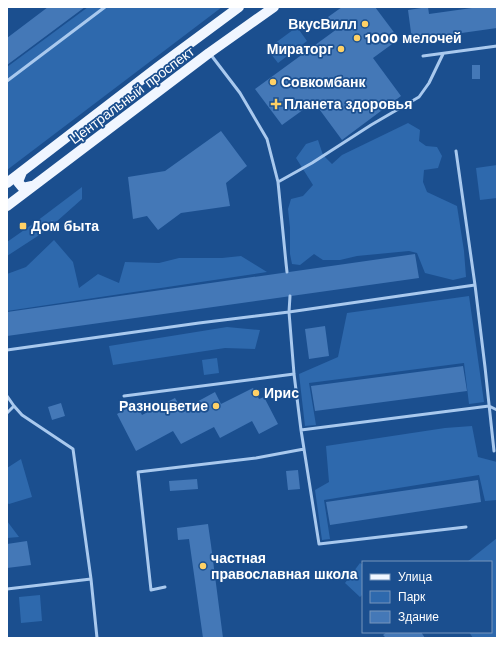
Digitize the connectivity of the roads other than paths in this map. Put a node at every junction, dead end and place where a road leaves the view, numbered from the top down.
1 (105, 7) edge
2 (239, 7) edge
3 (274, 7) edge
4 (497, 46) edge
5 (209, 53) junction
6 (443, 54) junction
7 (423, 56) dead end
8 (7, 81) edge
9 (456, 151) dead end
10 (22, 172) junction
11 (278, 182) junction
12 (7, 183) edge
13 (32, 186) junction
14 (7, 206) edge
15 (287, 272) dead end
16 (475, 285) junction
17 (290, 296) dead end
18 (288, 312) junction
19 (7, 350) edge
20 (294, 374) junction
21 (7, 396) edge
22 (124, 396) dead end
23 (14, 406) junction
24 (489, 406) junction
25 (497, 410) edge
26 (7, 413) edge
27 (301, 430) junction
28 (304, 449) junction
29 (494, 450) dead end
30 (466, 527) dead end
31 (91, 579) junction
32 (165, 587) dead end
33 (7, 589) edge
34 (98, 638) edge

1 - 8 lane
2 - 10 main road, Центральный проспект
3 - 5 main road, Центральный проспект
4 - 6 lane
5 - 11 lane
5 - 13 main road, Центральный проспект
6 - 7 lane
6 - 11 lane
9 - 16 lane
10 - 12 main road, Центральный проспект
10 - 13 main road
11 - 15 lane
13 - 14 main road, Центральный проспект
16 - 18 lane
16 - 24 lane
17 - 18 lane
18 - 19 lane
18 - 20 lane
20 - 22 lane
20 - 27 lane
21 - 23 lane
23 - 26 lane
23 - 31 lane
24 - 25 lane
24 - 27 lane
24 - 29 lane
27 - 28 lane
28 - 30 lane
28 - 32 lane
31 - 33 lane
31 - 34 lane

